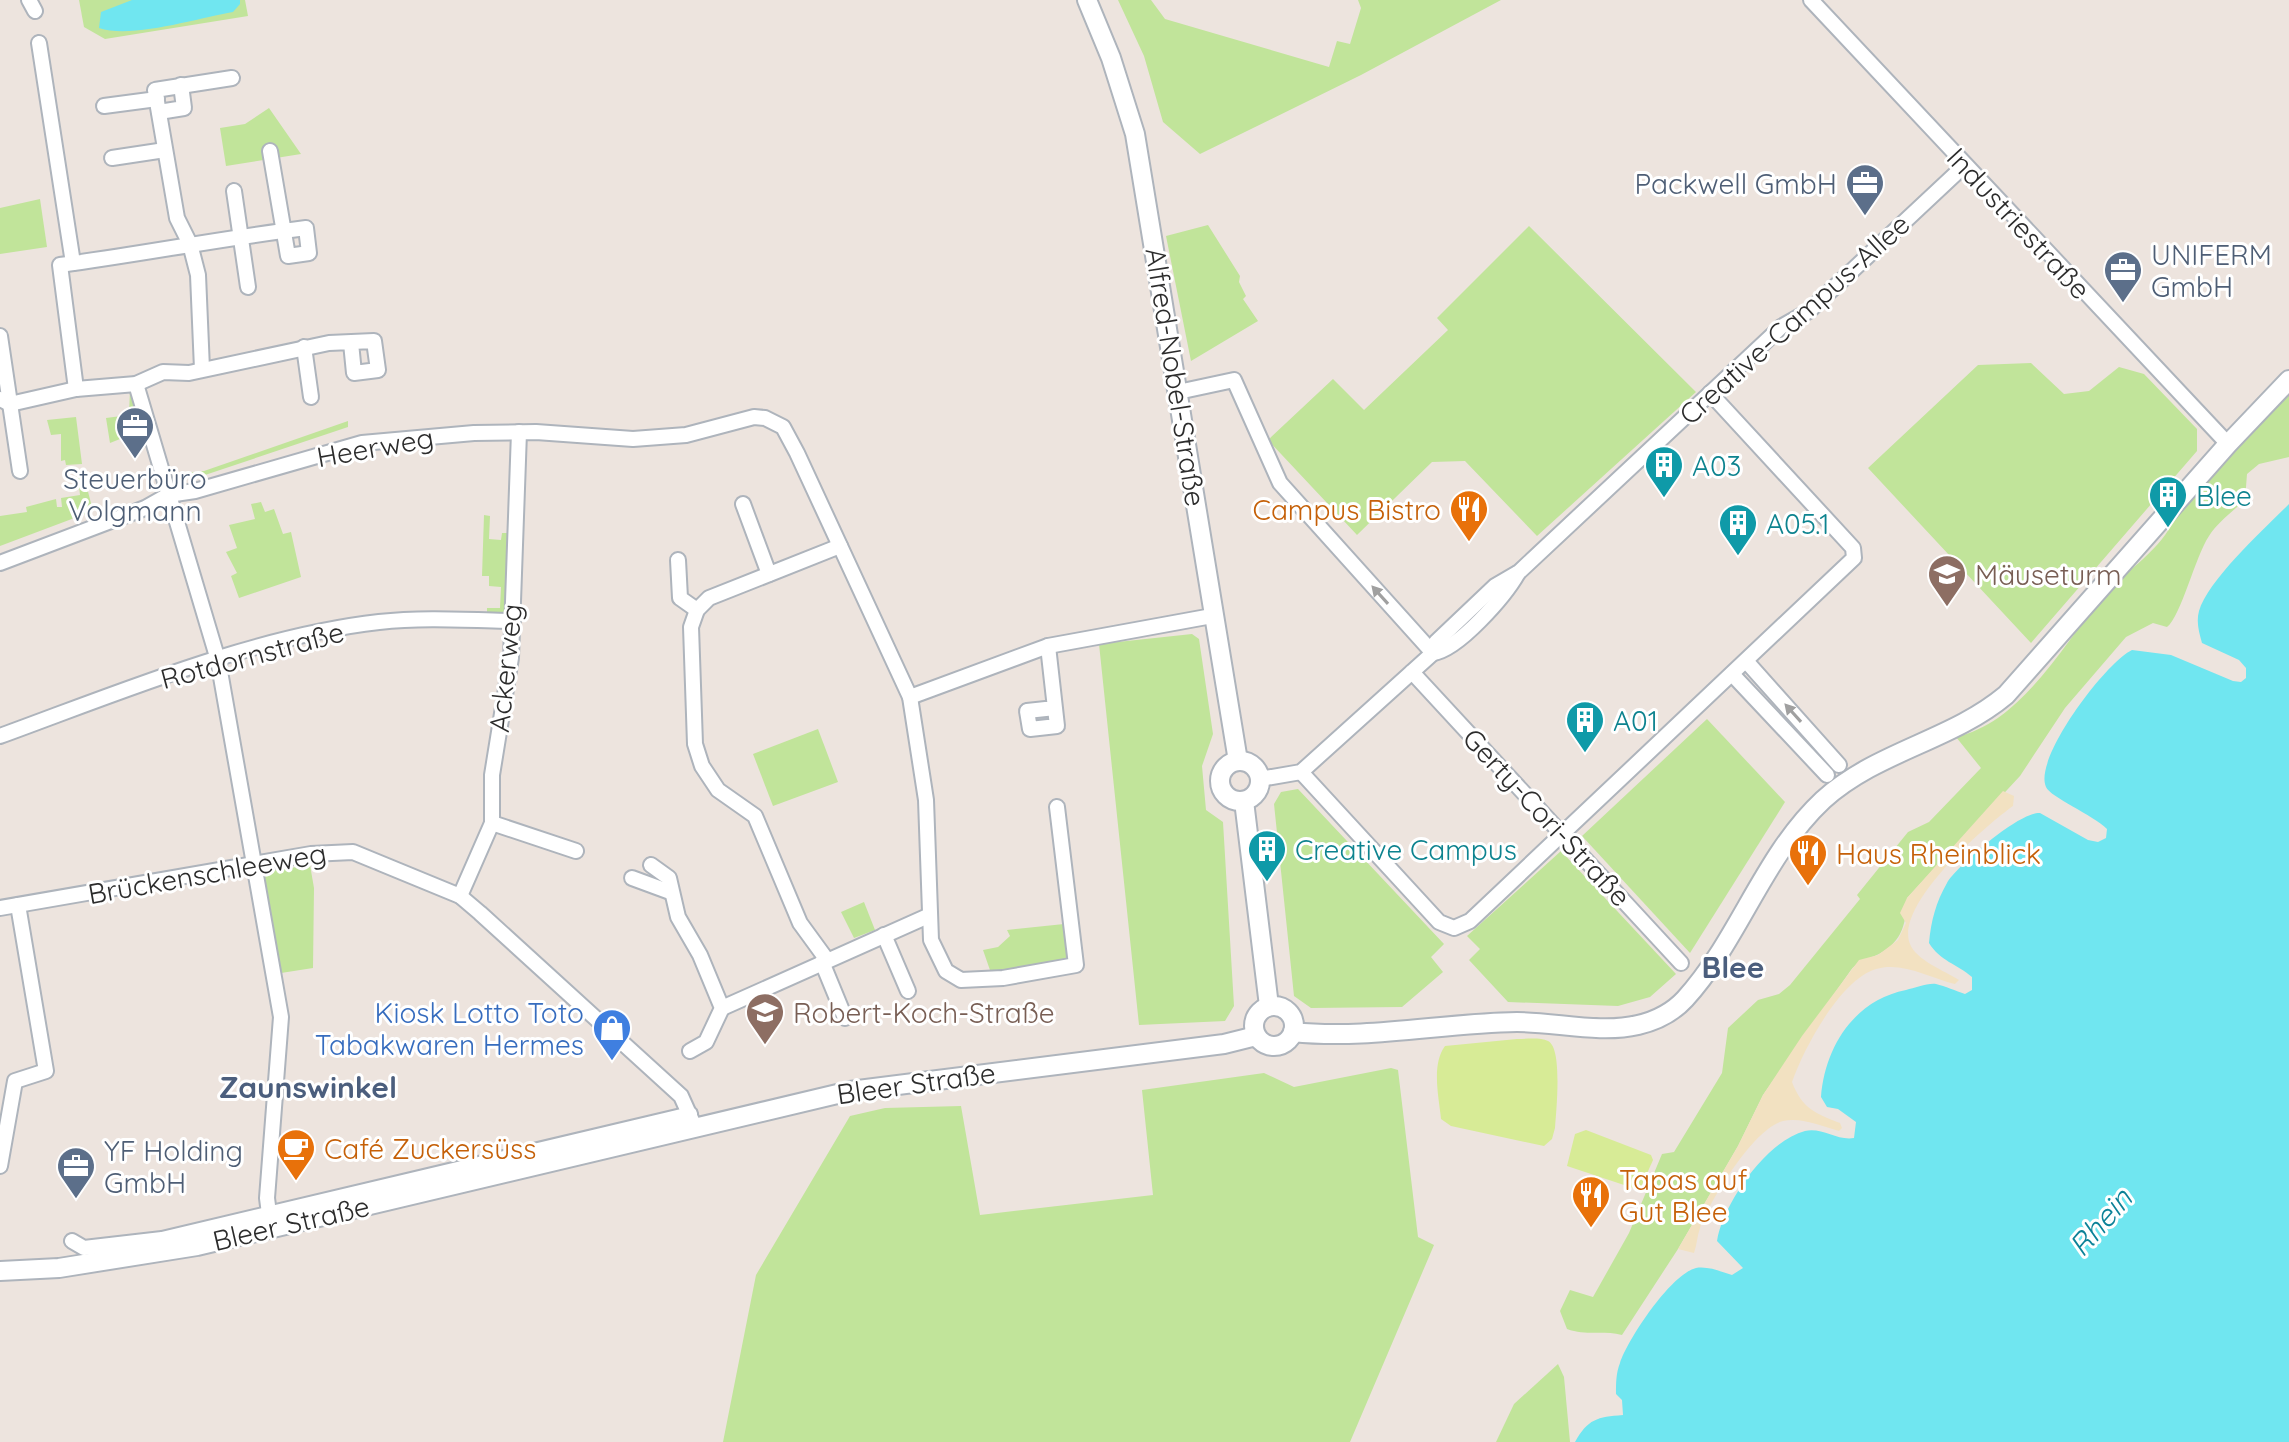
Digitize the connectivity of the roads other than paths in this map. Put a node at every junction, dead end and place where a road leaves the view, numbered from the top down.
1 (1087, 0) edge
2 (1811, 0) edge
3 (39, 43) dead end
4 (232, 78) dead end
5 (181, 85) junction
6 (158, 105) junction
7 (104, 106) dead end
8 (165, 150) junction
9 (270, 151) dead end
10 (112, 158) dead end
11 (1965, 165) junction
12 (234, 191) dead end
13 (241, 237) junction
14 (190, 244) junction
15 (66, 264) junction
16 (248, 287) dead end
17 (0, 336) edge
18 (351, 343) dead end
19 (304, 347) junction
20 (195, 371) junction
21 (2289, 380) edge
22 (136, 384) junction
23 (76, 389) junction
24 (1178, 392) junction
25 (1710, 393) junction
26 (311, 397) dead end
27 (5, 401) edge
28 (519, 432) junction
29 (2228, 444) junction
30 (20, 471) dead end
31 (168, 495) junction
32 (743, 504) dead end
33 (840, 546) junction
34 (678, 560) dead end
35 (0, 563) edge
36 (769, 574) junction
37 (697, 610) junction
38 (1212, 616) junction
39 (513, 621) junction
40 (1048, 646) junction
41 (1433, 653) junction
42 (218, 660) junction
43 (1747, 662) junction
44 (1412, 672) junction
45 (1732, 674) junction
46 (910, 697) junction
47 (1055, 708) dead end
48 (0, 736) edge
49 (1238, 761) junction
50 (1839, 765) dead end
51 (1301, 772) junction
52 (1827, 775) dead end
53 (1260, 779) junction
54 (1244, 801) junction
55 (1057, 807) dead end
56 (492, 823) junction
57 (1562, 833) junction
58 (576, 851) dead end
59 (255, 864) junction
60 (651, 865) dead end
61 (632, 878) dead end
62 (670, 892) junction
63 (460, 896) junction
64 (18, 905) junction
65 (0, 908) edge
66 (928, 916) junction
67 (884, 935) junction
68 (824, 961) junction
69 (1681, 963) dead end
70 (908, 991) dead end
71 (1269, 1006) junction
72 (722, 1008) junction
73 (845, 1018) dead end
74 (1293, 1032) junction
75 (1256, 1036) junction
76 (690, 1051) dead end
77 (692, 1120) junction
78 (0, 1166) edge
79 (270, 1222) junction
80 (72, 1241) dead end
81 (0, 1271) edge

1 - 24 street, Alfred-Nobel-Straße
2 - 11 street, Industriestraße
3 - 15 street
4 - 5 street
5 - 6 street
5 - 6 street
6 - 7 street
6 - 8 street
8 - 10 street
8 - 14 street
9 - 13 street
11 - 25 street, Creative-Campus-Allee
11 - 29 street, Industriestraße
12 - 13 street
13 - 14 street
13 - 16 street
14 - 15 street
14 - 20 street
15 - 23 street
17 - 27 street
18 - 19 street
19 - 20 street
19 - 26 street
20 - 22 street
21 - 29 street
22 - 23 street
22 - 31 street
23 - 27 street
24 - 38 street, Alfred-Nobel-Straße
41 -> 24 street
25 - 41 street, Creative-Campus-Allee
25 - 43 street
27 - 30 street
28 - 31 street, Heerweg
28 - 33 street, Heerweg
28 - 39 street, Ackerweg
29 - 74 street
31 - 35 street, Heerweg
31 - 42 street
32 - 36 street
33 - 36 street
33 - 46 street
34 - 37 street
36 - 37 street
37 - 68 street
38 - 40 street
38 - 49 street, Alfred-Nobel-Straße
39 - 42 street, Rotdornstraße
39 - 56 street, Ackerweg
40 - 46 street
40 - 47 street
41 - 44 street, Creative-Campus-Allee
42 - 48 street, Rotdornstraße
42 - 59 street
43 - 45 street
50 -> 43 street
44 - 51 street, Creative-Campus-Allee
44 - 57 street, Gerty-Cori-Straße
45 - 52 street
45 - 57 street
46 - 66 street
49 - 53 street
49 - 54 street
51 - 53 street
51 - 57 street
53 - 54 street
54 - 71 street
55 - 66 street
56 - 58 street
56 - 63 street, Ackerweg
57 - 69 street, Gerty-Cori-Straße
59 - 63 street, Brückenschleeweg
59 - 64 street, Brückenschleeweg
59 - 79 street
60 - 62 street
61 - 62 street
62 - 72 street
63 - 77 street, Brückenschleeweg
64 - 65 street, Brückenschleeweg
64 - 78 street
66 - 67 street
67 - 68 street
67 - 70 street
68 - 72 street
68 - 73 street
71 - 74 street
71 - 75 street
72 - 76 street
74 - 75 street
75 - 77 street, Bleer Straße
77 - 79 street, Bleer Straße
79 - 80 street, Bleer Straße
79 - 81 street, Bleer Straße

